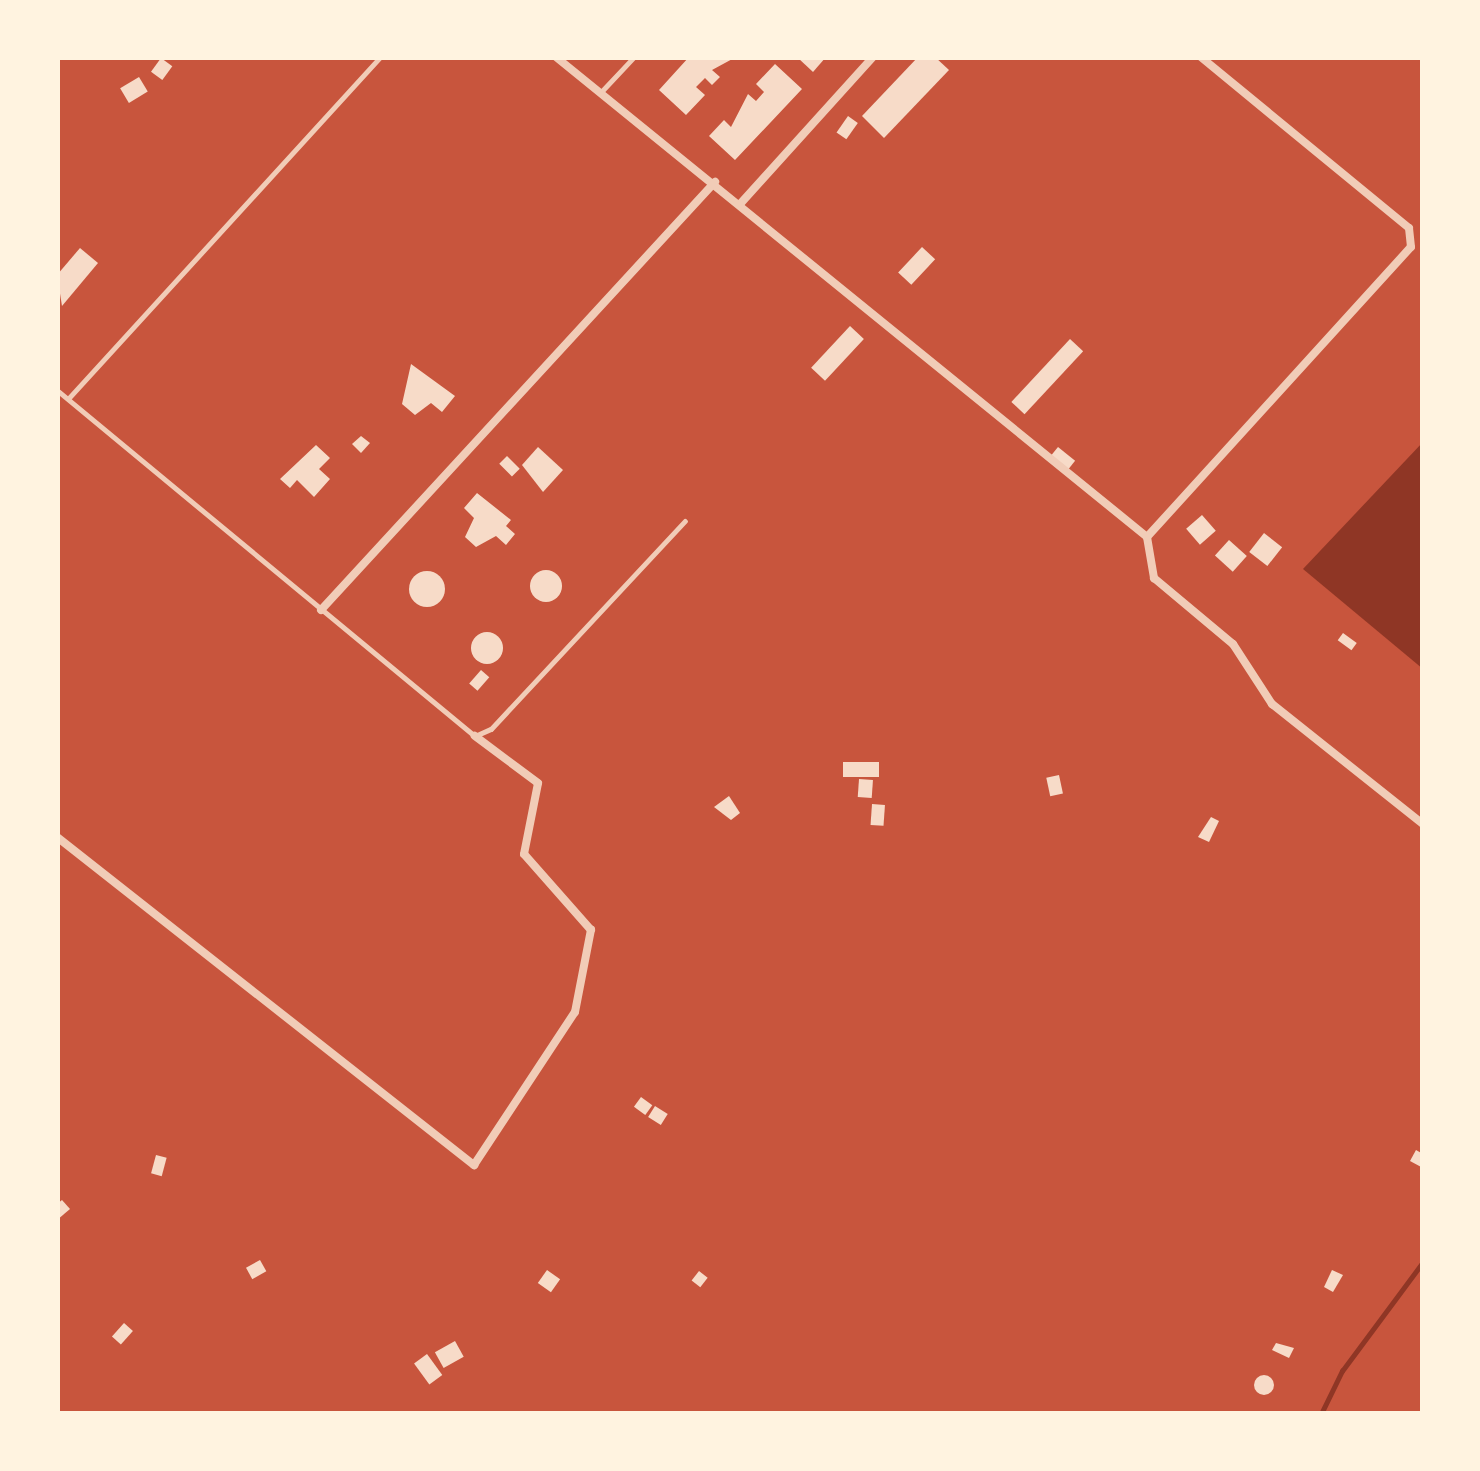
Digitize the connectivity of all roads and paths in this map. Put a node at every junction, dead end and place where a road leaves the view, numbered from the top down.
1 (380, 57) edge
2 (556, 57) edge
3 (634, 57) edge
4 (872, 57) edge
5 (1202, 57) edge
6 (601, 92) junction
7 (715, 182) junction
8 (741, 203) junction
9 (57, 391) edge
10 (68, 399) junction
11 (685, 521) dead end
12 (1147, 537) junction
13 (321, 610) junction
14 (475, 736) junction
15 (1423, 824) edge
16 (57, 837) edge

1 - 10 lane
2 - 6 street
3 - 6 lane
4 - 8 street
5 - 12 street
6 - 7 street
7 - 8 street
7 - 13 street
8 - 12 street
9 - 10 lane
10 - 13 lane
11 - 14 lane
12 - 15 street
13 - 14 lane
14 - 16 street

